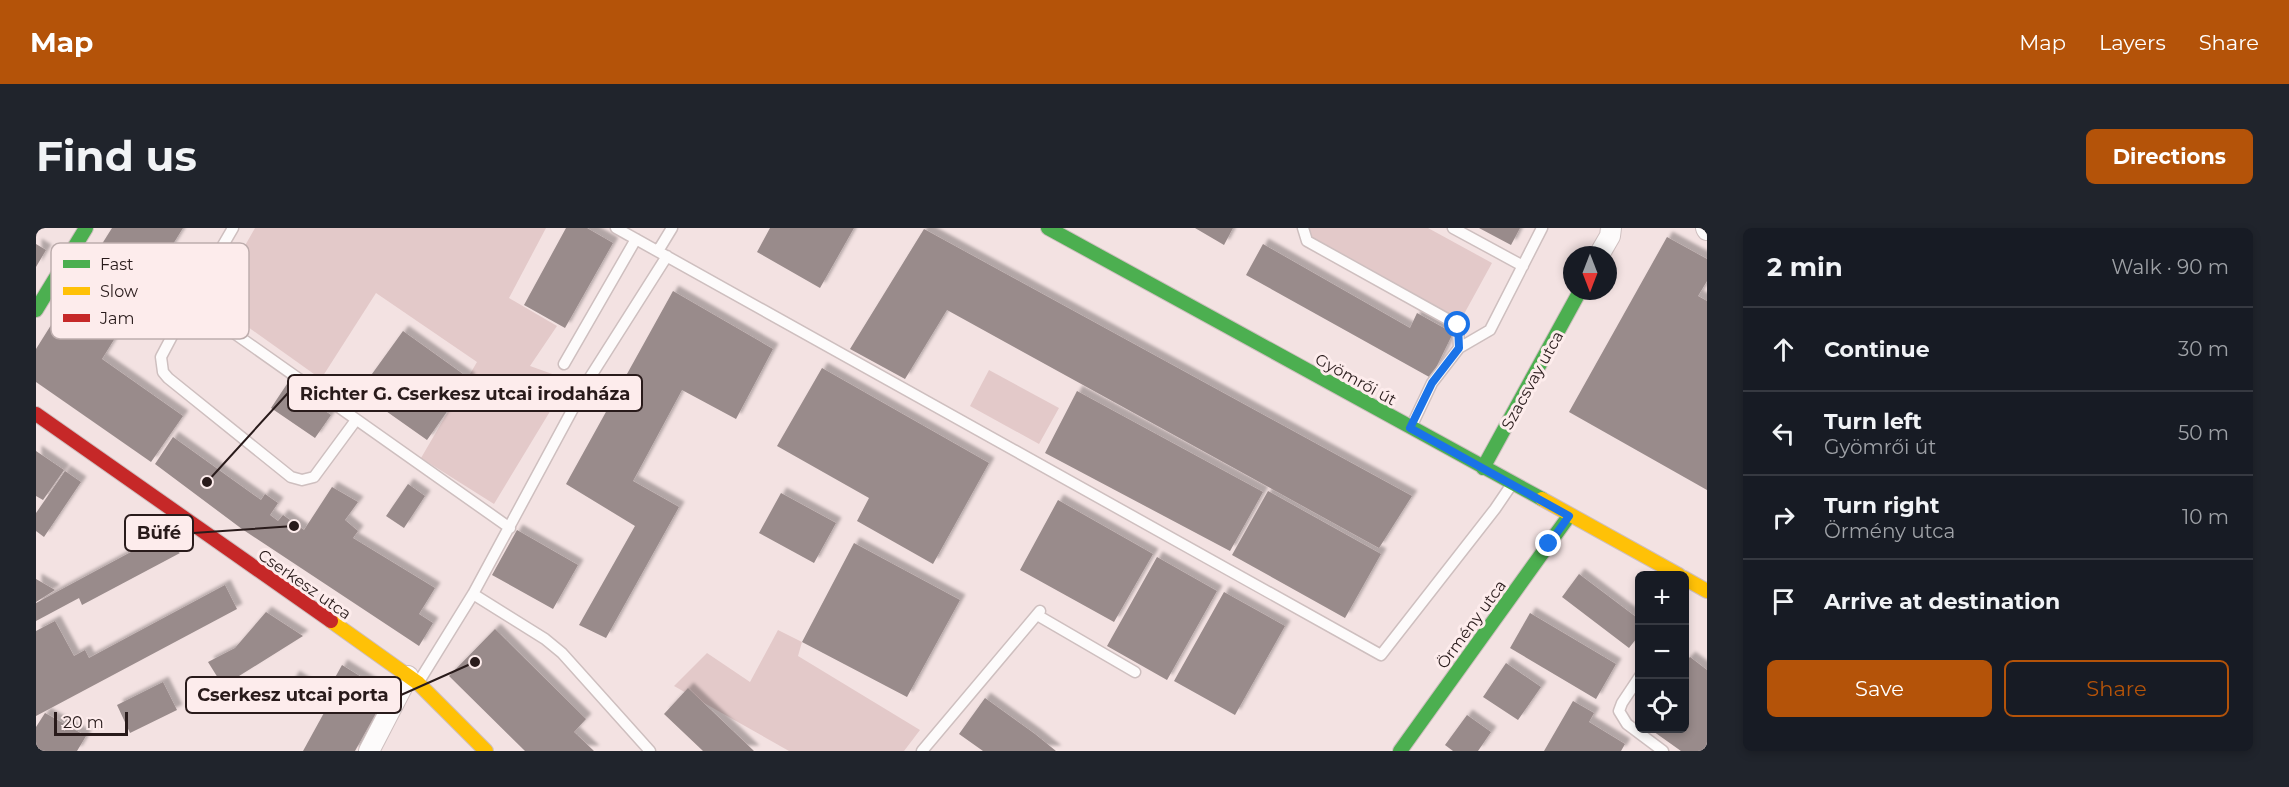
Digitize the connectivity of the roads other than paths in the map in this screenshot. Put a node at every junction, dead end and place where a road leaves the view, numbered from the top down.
1 (86, 228) edge
2 (233, 228) edge
3 (616, 228) edge
4 (672, 228) edge
5 (1048, 228) edge
6 (1303, 228) edge
7 (1453, 228) edge
8 (1542, 228) edge
9 (1611, 228) edge
10 (636, 239) junction
11 (77, 243) edge
12 (224, 243) edge
13 (1604, 246) edge
14 (662, 254) junction
15 (1523, 266) junction
16 (51, 285) edge
17 (1575, 300) edge
18 (36, 310) edge
19 (170, 339) edge
20 (242, 339) edge
21 (1459, 348) junction
22 (564, 364) dead end
23 (36, 414) edge
24 (356, 420) junction
25 (1410, 428) junction
26 (1484, 468) junction
27 (1512, 484) junction
28 (1569, 516) junction
29 (510, 528) junction
30 (1670, 571) edge
31 (1689, 581) edge
32 (1707, 591) edge
33 (473, 594) junction
34 (1135, 672) dead end
35 (1638, 679) edge
36 (413, 680) junction
37 (369, 751) edge
38 (486, 751) edge
39 (650, 751) edge
40 (922, 751) edge
41 (1400, 751) edge
42 (1663, 751) edge

1 - 11 street
2 - 12 lane
3 - 10 lane
4 - 14 lane
5 - 25 street, Gyömrői út
6 - 21 lane
7 - 15 lane
8 - 15 lane
9 - 13 street
10 - 14 lane
10 - 22 lane
14 - 27 lane
14 - 29 lane
15 - 21 lane
16 - 18 street
17 - 26 street, Szacsvay utca
19 - 24 lane
20 - 24 lane
21 - 25 lane
23 - 36 street, Cserkesz utca
24 - 29 lane
25 - 26 street, Gyömrői út
26 - 27 street, Gyömrői út
27 - 28 street, Gyömrői út
28 - 30 street, Gyömrői út
28 - 41 street, Örmény utca
29 - 33 lane
31 - 32 street
33 - 36 lane
33 - 39 lane
34 - 40 lane
35 - 42 lane
36 - 37 street
36 - 38 street, Cserkesz utca

